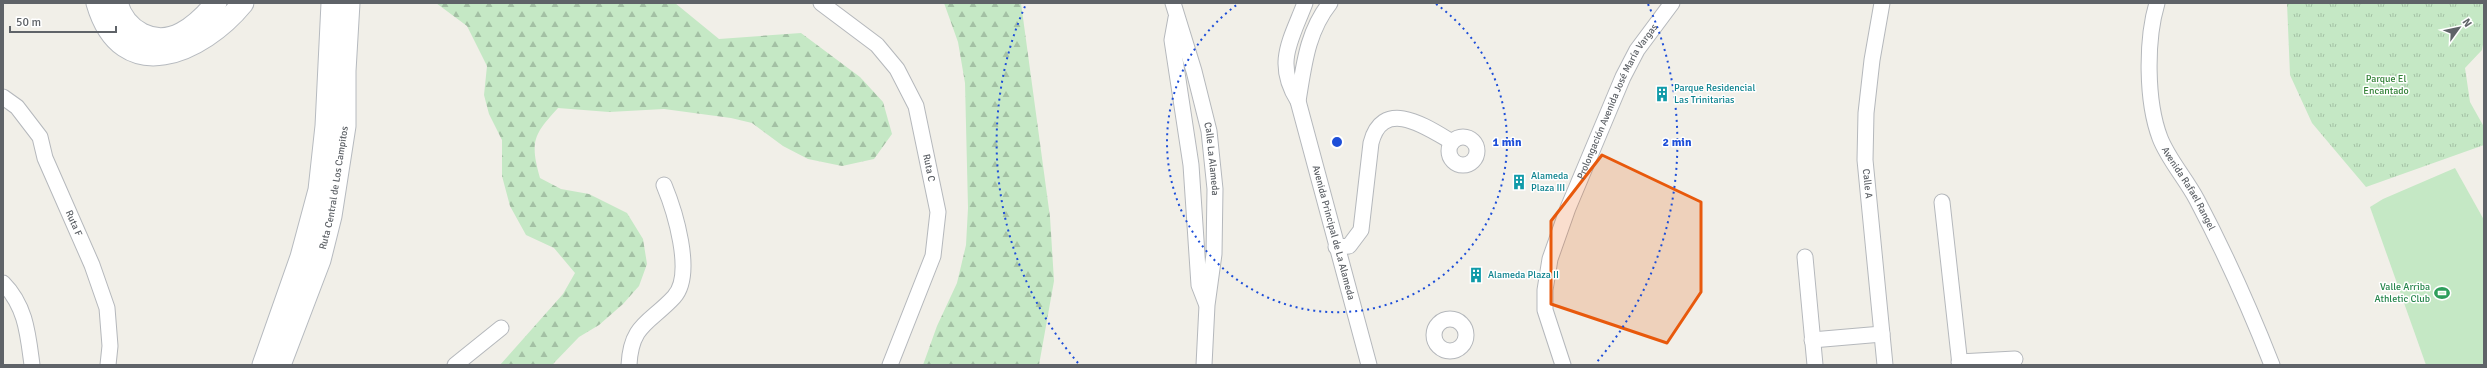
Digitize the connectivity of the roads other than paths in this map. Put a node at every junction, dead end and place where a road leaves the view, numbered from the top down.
1 (97, 3) edge
2 (117, 3) edge
3 (216, 3) edge
4 (243, 3) edge
5 (332, 3) edge
6 (349, 3) edge
7 (821, 3) edge
8 (1305, 3) edge
9 (1330, 3) edge
10 (1672, 3) edge
11 (1882, 3) edge
12 (2157, 3) edge
13 (1175, 10) edge
14 (1296, 23) junction
15 (1310, 36) junction
16 (3, 97) edge
17 (1298, 101) junction
18 (1452, 142) dead end
19 (1212, 162) junction
20 (1191, 165) junction
21 (664, 185) dead end
22 (1942, 202) dead end
23 (1336, 247) junction
24 (1805, 257) dead end
25 (3, 283) edge
26 (1207, 306) junction
27 (501, 328) dead end
28 (1882, 334) junction
29 (1812, 340) junction
30 (2015, 360) dead end
31 (1960, 364) edge
32 (32, 365) edge
33 (108, 365) edge
34 (263, 365) edge
35 (280, 365) edge
36 (455, 365) edge
37 (629, 365) edge
38 (890, 365) edge
39 (1204, 365) edge
40 (1369, 365) edge
41 (1563, 365) edge
42 (1815, 365) edge
43 (1885, 365) edge
44 (2272, 365) edge

1 - 4 main road
2 - 3 main road
5 - 34 main road, Ruta Central de Los Campitos
6 - 35 main road, Ruta Central de Los Campitos
7 - 38 street, Ruta C
8 - 14 street, Avenida Principal de La Alameda
9 - 15 street, Avenida Principal de La Alameda
10 - 41 street, Prolongación Avenida José María Vargas
11 - 28 street, Calle A
12 - 44 street, Avenida Rafael Rangel
13 - 19 street, Calle La Alameda
13 - 20 street, Calle La Alameda
14 - 15 street
14 - 17 street, Avenida Principal de La Alameda
15 - 17 street, Avenida Principal de La Alameda
16 - 33 street, Ruta F
17 - 23 street, Avenida Principal de La Alameda
18 - 23 street
19 - 20 street
19 - 26 street, Calle La Alameda
20 - 26 street, Calle La Alameda
21 - 37 street
22 - 31 street
23 - 40 street, Avenida Principal de La Alameda
24 - 29 street
25 - 32 street
26 - 39 street, Calle La Alameda
27 - 36 street
28 - 29 street
28 - 43 street, Calle A
29 - 42 street
30 - 31 street

